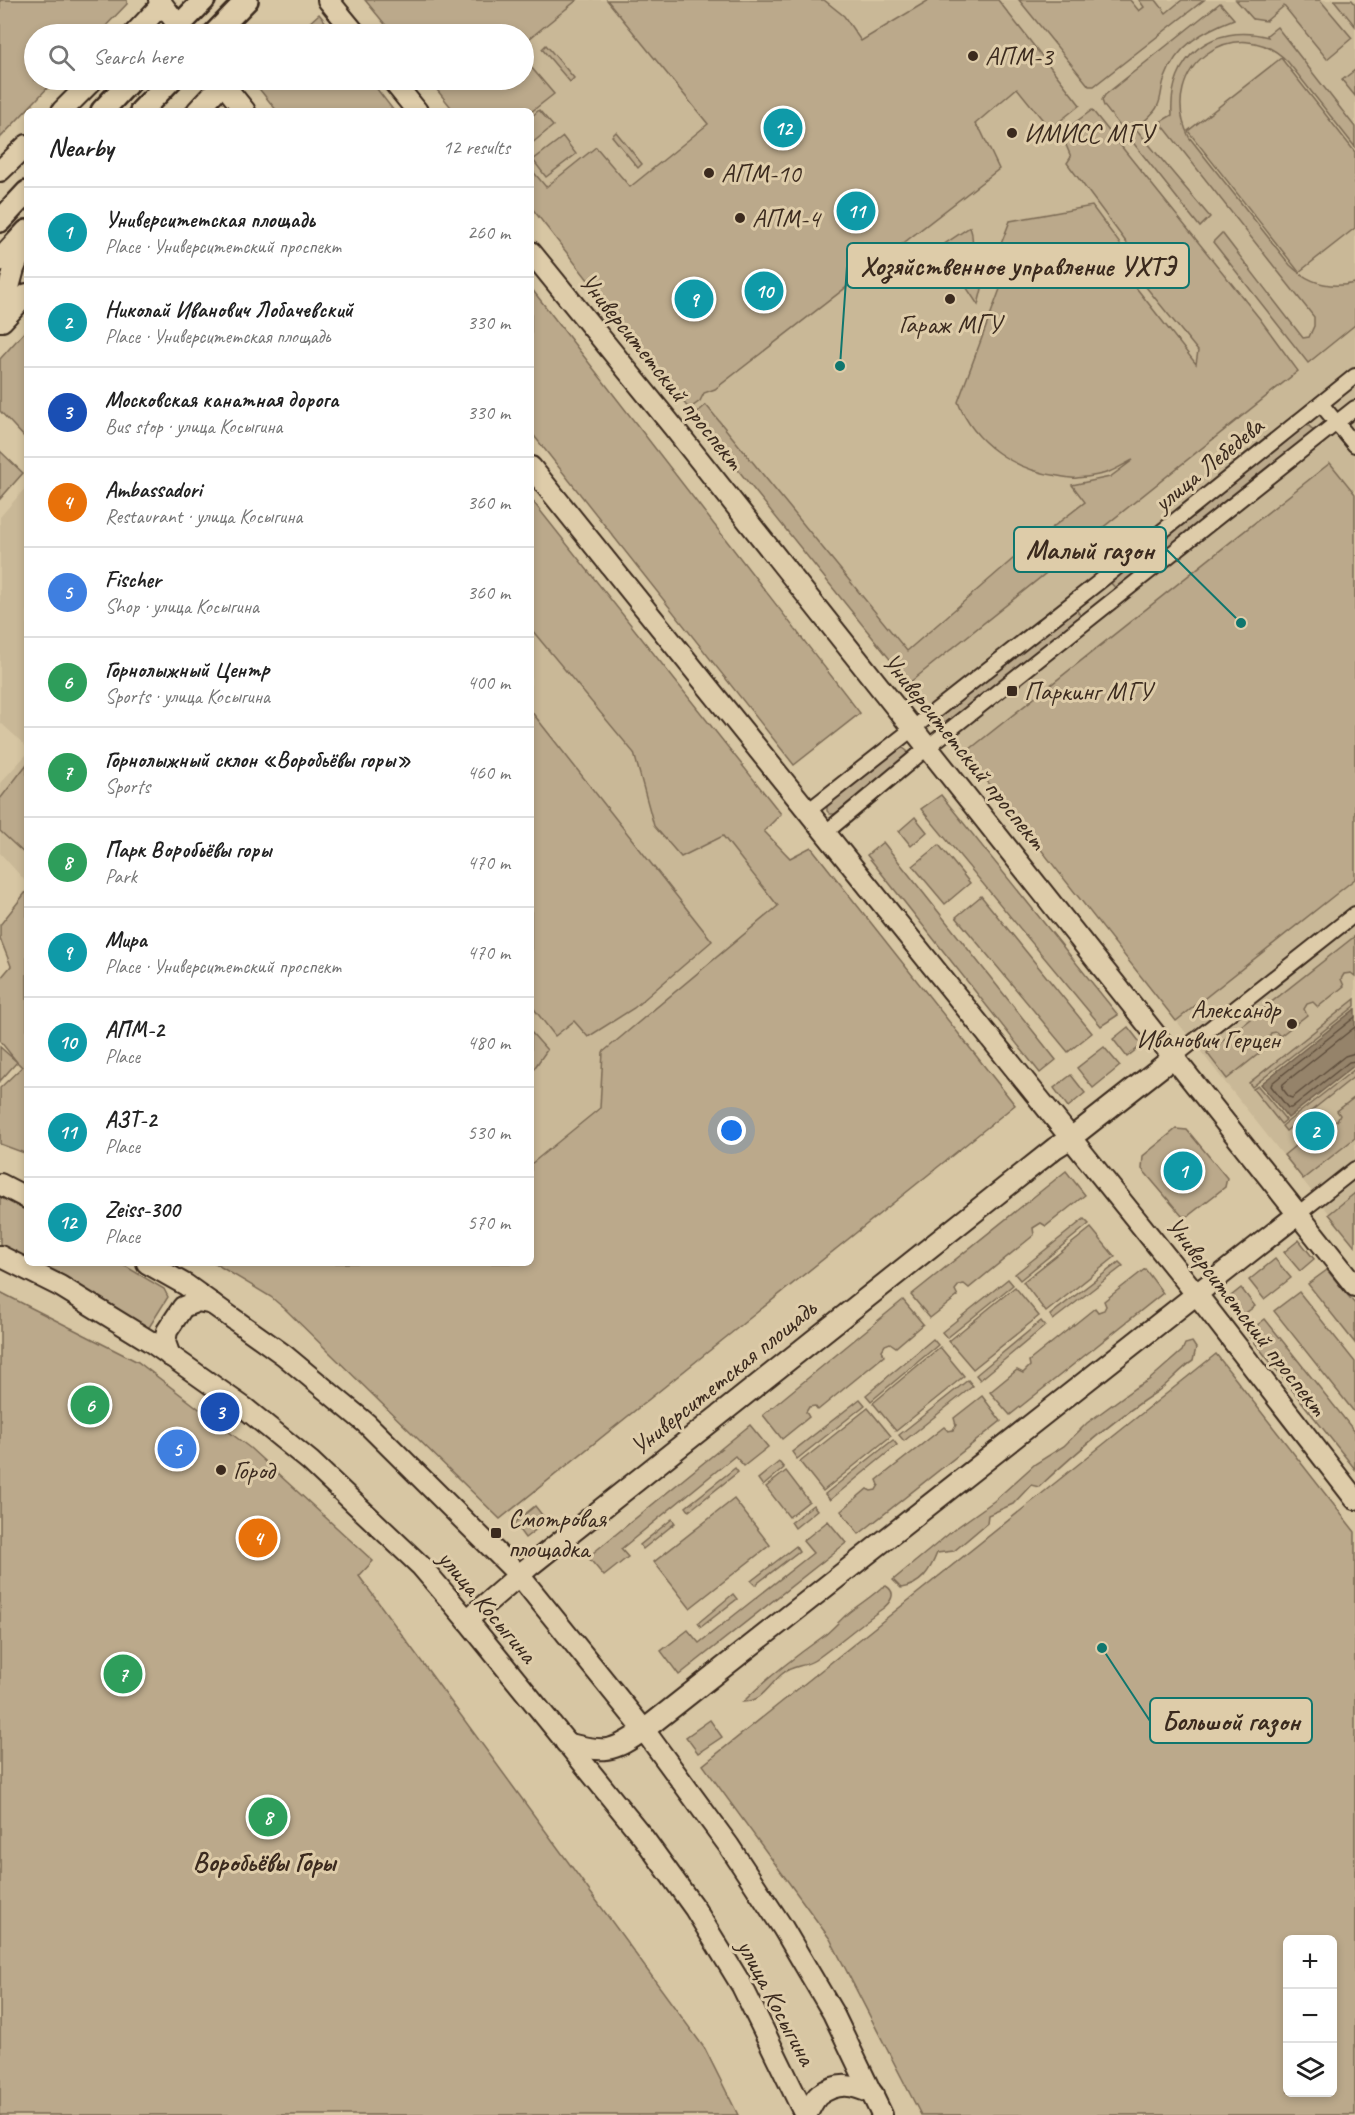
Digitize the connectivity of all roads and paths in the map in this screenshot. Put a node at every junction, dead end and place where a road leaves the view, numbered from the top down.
1 (204, 0) edge
2 (247, 0) edge
3 (328, 0) edge
4 (161, 2) edge
5 (142, 24) edge
6 (174, 24) edge
7 (185, 24) edge
8 (224, 24) edge
9 (348, 24) edge
10 (121, 90) edge
11 (161, 90) edge
12 (214, 90) edge
13 (228, 90) edge
14 (400, 90) edge
15 (84, 94) edge
16 (66, 108) edge
17 (105, 108) edge
18 (144, 108) edge
19 (199, 108) edge
20 (243, 108) edge
21 (415, 108) edge
22 (24, 148) edge
23 (0, 171) edge
24 (14, 204) edge
25 (0, 221) edge
26 (24, 234) edge
27 (24, 244) edge
28 (534, 256) edge
29 (0, 260) edge
30 (12, 281) edge
31 (24, 297) edge
32 (0, 322) edge
33 (1355, 376) edge
34 (1336, 391) junction
35 (1321, 404) junction
36 (1354, 410) edge
37 (1338, 423) junction
38 (1355, 445) edge
39 (534, 471) edge
40 (1083, 594) junction
41 (1097, 614) junction
42 (912, 728) junction
43 (927, 747) junction
44 (808, 811) junction
45 (825, 833) junction
46 (1355, 914) edge
47 (1174, 1058) junction
48 (1071, 1138) junction
49 (1355, 1169) edge
50 (0, 1184) edge
51 (24, 1196) edge
52 (1298, 1214) junction
53 (0, 1256) edge
54 (152, 1266) edge
55 (172, 1277) junction
56 (1355, 1286) edge
57 (1196, 1294) junction
58 (213, 1304) junction
59 (132, 1330) junction
60 (170, 1356) junction
61 (1355, 1499) edge
62 (519, 1575) junction
63 (467, 1620) junction
64 (644, 1730) junction
65 (566, 1743) junction
66 (856, 2061) junction
67 (792, 2087) junction
68 (873, 2094) junction
69 (806, 2115) edge
70 (882, 2115) edge

1 - 7 main road
2 - 8 main road
3 - 9 main road
4 - 5 main road
4 - 6 main road
10 - 17 main road
11 - 18 main road
12 - 19 main road
13 - 20 main road
14 - 21 main road
15 - 16 main road
22 - 23 main road
24 - 25 main road
26 - 29 main road
27 - 30 main road
28 - 42 main road, Университетский проспект
30 - 32 main road
31 - 32 main road
33 - 34 street, улица Лебедева
34 - 35 street, улица Лебедева
34 - 36 street
35 - 37 street
35 - 40 street, улица Лебедева
36 - 37 street, улица Лебедева
37 - 38 street
37 - 41 street, улица Лебедева
39 - 44 main road, Университетский проспект
40 - 41 street
40 - 42 street, улица Лебедева
41 - 43 street, улица Лебедева
42 - 43 main road, Университетский проспект
42 - 44 street, улица Лебедева
43 - 45 street, улица Лебедева
43 - 47 main road, Университетский проспект
44 - 45 main road, Университетский проспект
45 - 48 main road, Университетский проспект
46 - 47 street, Университетская площадь
47 - 48 main road, Университетская площадь
47 - 52 main road, Университетский проспект
48 - 57 main road, Университетский проспект
48 - 62 main road, Университетская площадь
49 - 52 street
50 - 51 main road
52 - 56 main road, Университетский проспект
52 - 57 main road
53 - 59 main road, улица Косыгина
54 - 55 main road, улица Косыгина
55 - 58 main road, улица Косыгина
55 - 59 main road
57 - 61 main road, Университетский проспект
57 - 64 main road
58 - 60 main road
58 - 62 main road, улица Косыгина
59 - 60 main road, улица Косыгина
60 - 63 main road, улица Косыгина
62 - 63 main road, Университетская площадь
62 - 64 main road, улица Косыгина
63 - 65 main road, улица Косыгина
64 - 65 main road
64 - 66 main road, улица Косыгина
65 - 67 main road, улица Косыгина
66 - 67 main road
66 - 68 main road, улица Косыгина
67 - 69 main road, улица Косыгина
68 - 69 main road
68 - 70 main road, улица Косыгина

